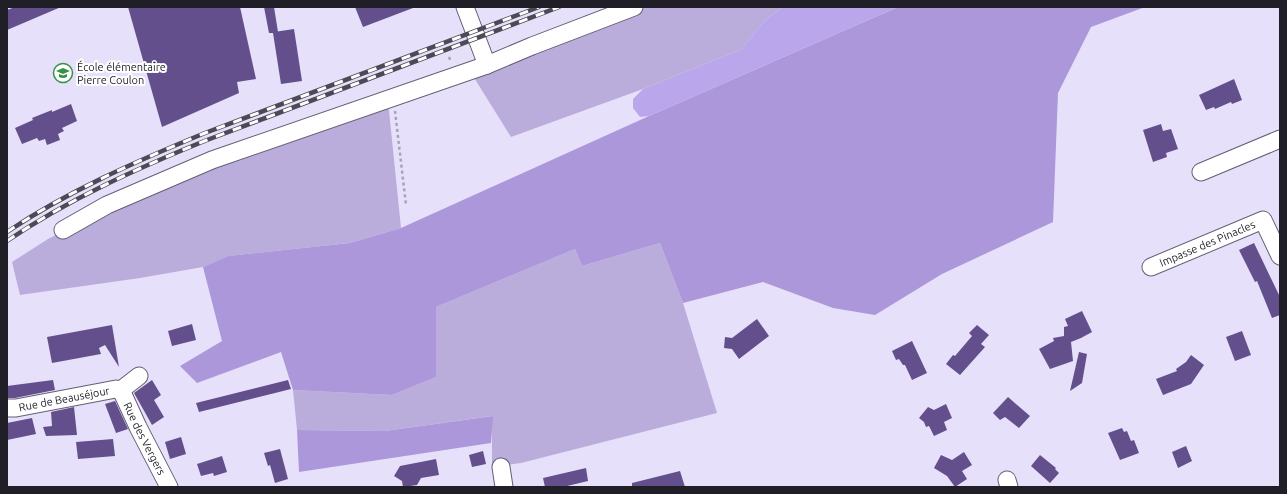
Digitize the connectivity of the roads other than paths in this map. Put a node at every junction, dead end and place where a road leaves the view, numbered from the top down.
1 (465, 7) edge
2 (634, 7) edge
3 (487, 65) junction
4 (1280, 139) edge
5 (1201, 172) dead end
6 (63, 230) dead end
7 (1280, 256) edge
8 (1151, 267) dead end
9 (139, 376) dead end
10 (121, 390) junction
11 (7, 408) edge
12 (501, 467) dead end
13 (169, 487) edge
14 (504, 487) edge

1 - 3 street
2 - 3 street
3 - 6 street
4 - 5 street
7 - 8 street, Impasse des Pinacles
9 - 10 street
10 - 11 street, Rue de Beauséjour
10 - 13 street, Rue des Vergers
12 - 14 street

